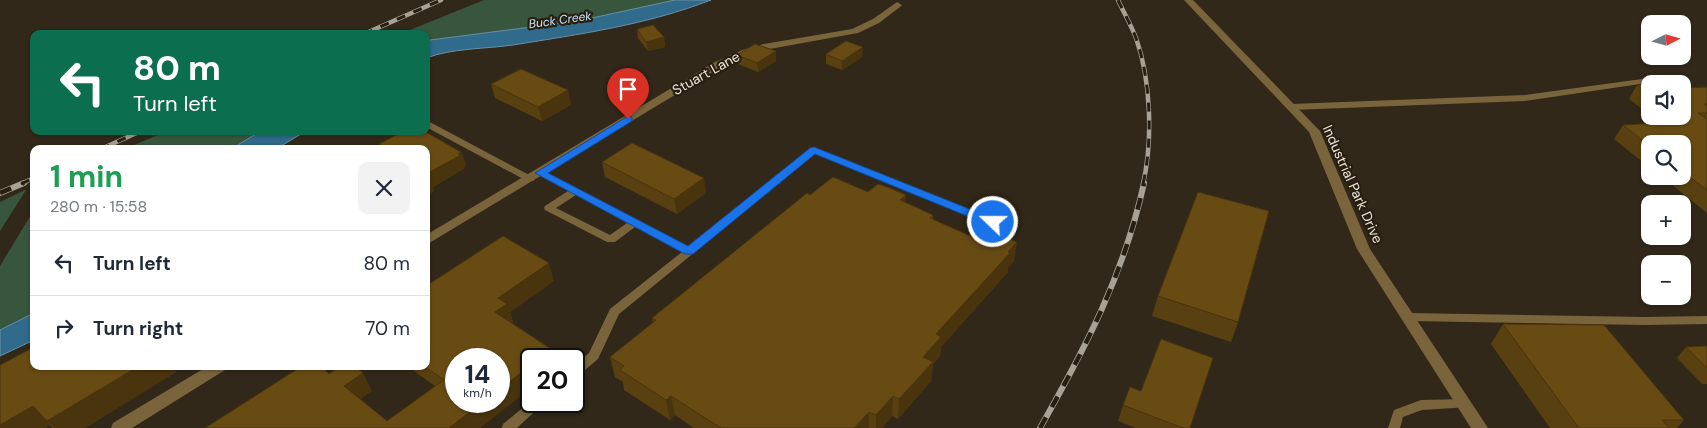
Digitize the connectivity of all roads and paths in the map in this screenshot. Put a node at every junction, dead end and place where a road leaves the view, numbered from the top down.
1 (1188, 0) edge
2 (897, 5) dead end
3 (1641, 81) edge
4 (1291, 107) junction
5 (430, 125) edge
6 (540, 173) junction
7 (530, 179) junction
8 (574, 192) junction
9 (636, 222) junction
10 (993, 222) dead end
11 (430, 239) edge
12 (689, 251) junction
13 (1409, 317) junction
14 (1707, 320) edge
15 (585, 364) edge
16 (213, 370) edge
17 (1465, 404) junction
18 (526, 413) edge
19 (119, 428) edge
20 (508, 428) edge
21 (1394, 428) edge
22 (1480, 428) edge

1 - 4 street, Industrial Park Drive
2 - 6 street, Stuart Lane
3 - 4 lane
4 - 13 street, Industrial Park Drive
5 - 7 lane
6 - 7 street, Stuart Lane
6 - 8 lane
7 - 11 street, Stuart Lane
8 - 9 lane
8 - 9 lane
9 - 12 lane
10 - 12 lane
12 - 15 lane
13 - 14 lane
13 - 17 street, Industrial Park Drive
16 - 19 street
17 - 21 lane
17 - 22 street, Industrial Park Drive
18 - 20 lane

